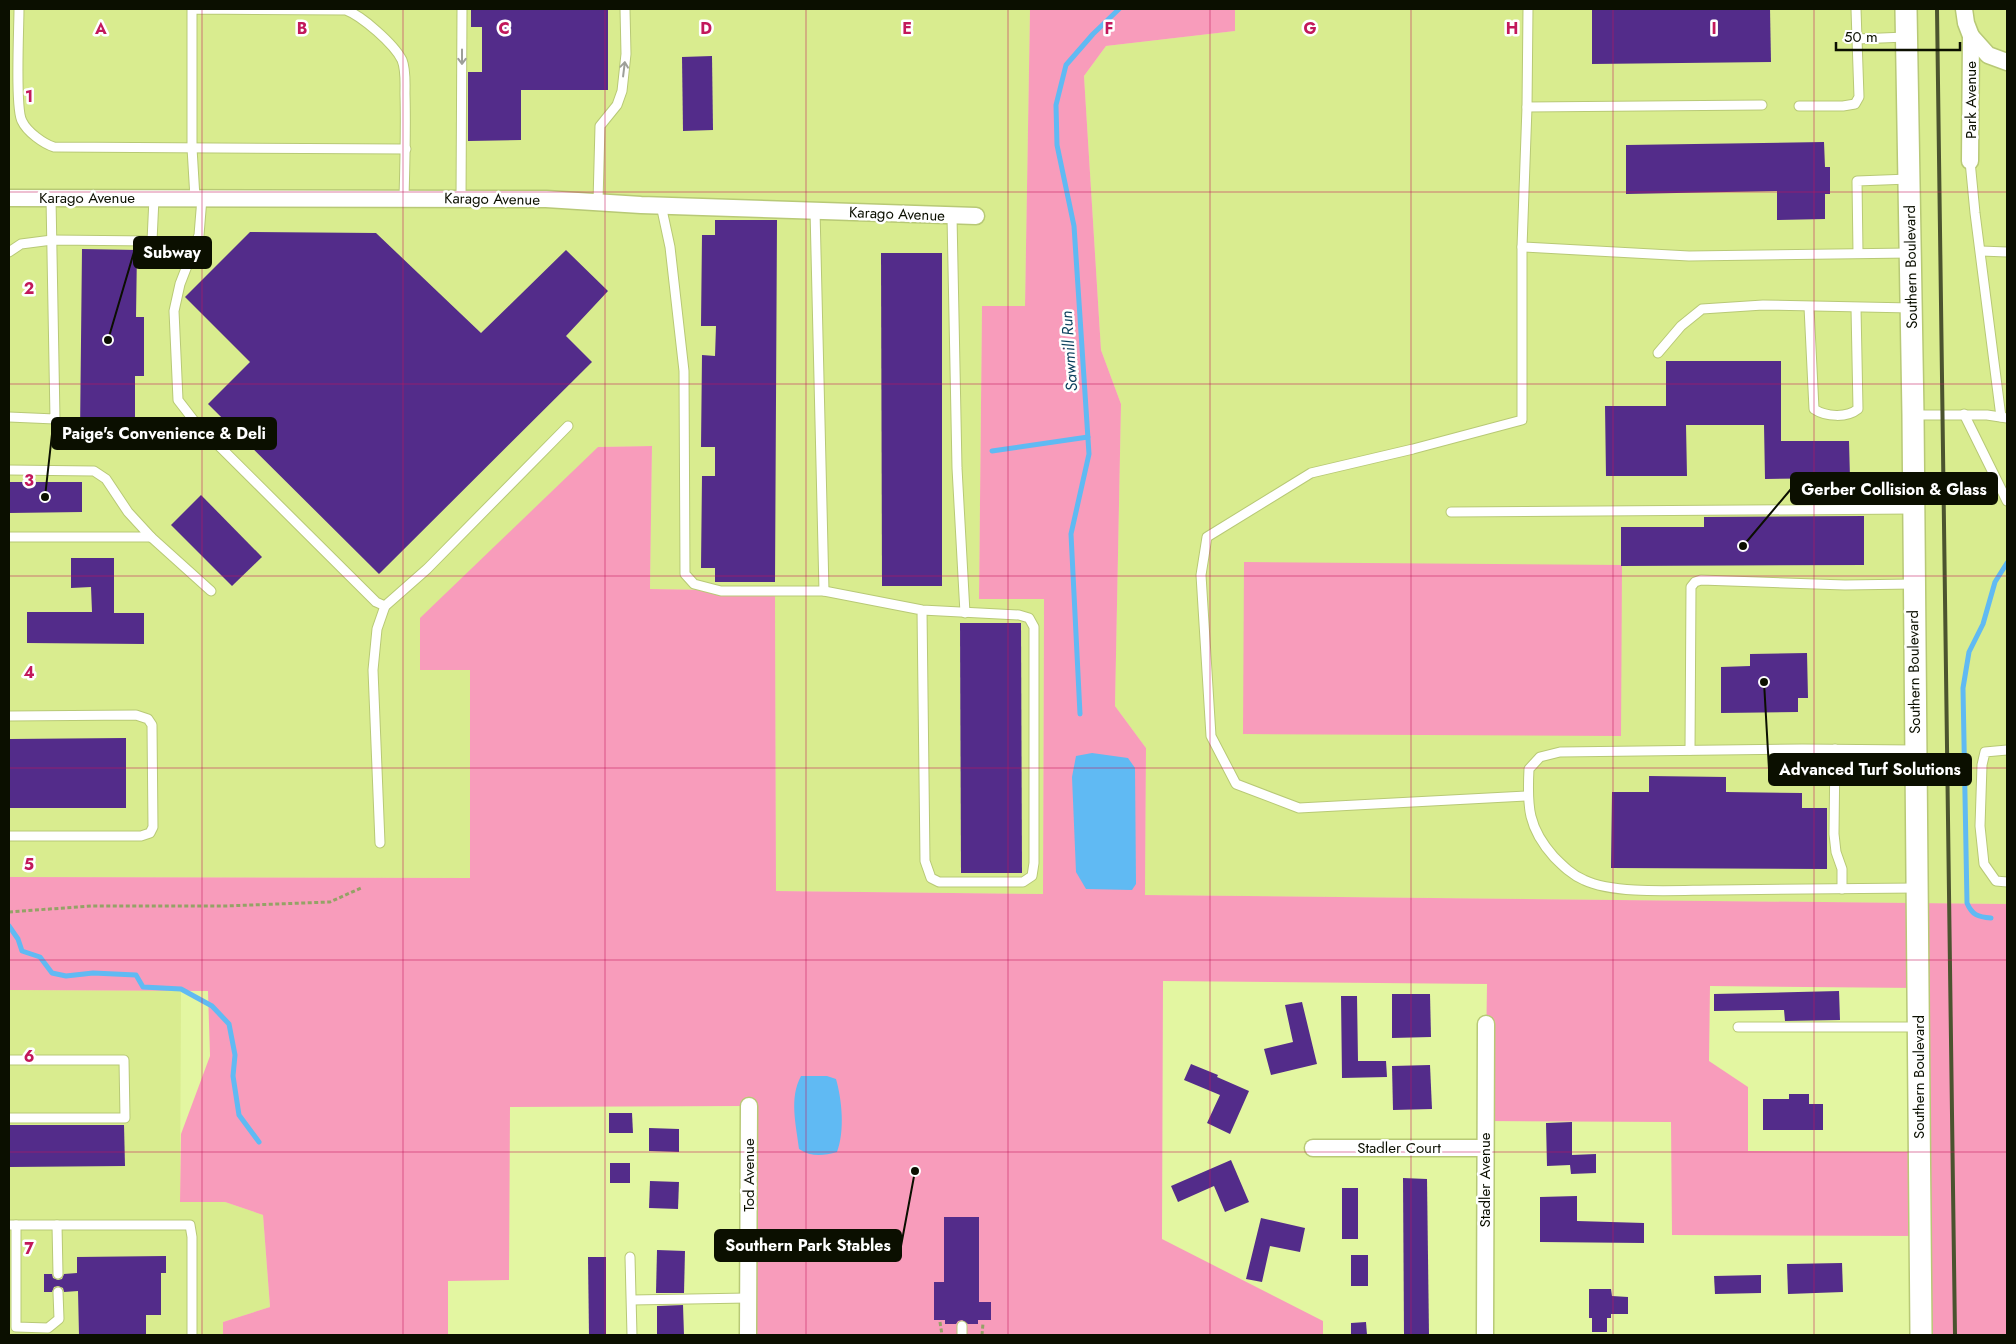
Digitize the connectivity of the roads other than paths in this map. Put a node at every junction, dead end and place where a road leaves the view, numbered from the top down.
1 (20, 9) edge
2 (462, 9) edge
3 (625, 9) edge
4 (1528, 9) edge
5 (1856, 9) edge
6 (1906, 9) edge
7 (1964, 9) edge
8 (355, 11) edge
9 (1971, 36) junction
10 (1907, 37) junction
11 (1857, 39) junction
12 (2007, 62) edge
13 (1762, 105) dead end
14 (1799, 106) dead end
15 (1527, 107) junction
16 (192, 148) junction
17 (406, 149) junction
18 (1970, 162) joint
19 (1910, 179) junction
20 (9, 198) edge
21 (51, 198) junction
22 (154, 198) junction
23 (198, 198) junction
24 (404, 198) junction
25 (460, 198) junction
26 (598, 202) junction
27 (661, 205) junction
28 (815, 210) junction
29 (952, 216) junction
30 (976, 216) dead end
31 (52, 240) junction
32 (1522, 247) junction
33 (1981, 251) junction
34 (9, 252) edge
35 (2007, 252) edge
36 (1910, 253) junction
37 (1858, 254) junction
38 (1809, 307) junction
39 (1856, 308) junction
40 (1912, 308) junction
41 (1658, 353) dead end
42 (1964, 414) junction
43 (1913, 415) junction
44 (9, 417) edge
45 (2004, 418) edge
46 (568, 426) dead end
47 (9, 470) edge
48 (2007, 502) edge
49 (1913, 509) junction
50 (1452, 512) dead end
51 (9, 536) edge
52 (151, 537) junction
53 (1913, 584) junction
54 (211, 591) dead end
55 (824, 591) junction
56 (385, 606) junction
57 (922, 610) junction
58 (964, 613) junction
59 (9, 716) edge
60 (1835, 749) junction
61 (1690, 750) junction
62 (1915, 750) junction
63 (2007, 750) edge
64 (1528, 796) junction
65 (9, 836) edge
66 (380, 843) dead end
67 (2007, 882) edge
68 (1917, 888) junction
69 (1842, 889) junction
70 (1486, 1024) dead end
71 (1919, 1027) junction
72 (1738, 1028) dead end
73 (9, 1060) edge
74 (749, 1106) dead end
75 (9, 1118) edge
76 (1313, 1148) dead end
77 (1485, 1148) junction
78 (12, 1225) edge
79 (57, 1225) junction
80 (630, 1257) dead end
81 (58, 1274) dead end
82 (58, 1292) dead end
83 (748, 1298) junction
84 (632, 1300) junction
85 (192, 1335) edge
86 (632, 1335) edge
87 (748, 1335) edge
88 (1485, 1335) edge
89 (1921, 1335) edge

1 - 16 lane
2 -> 25 lane
26 -> 3 lane
4 - 15 lane
5 - 11 lane
6 - 10 street, Southern Boulevard
7 - 9 street, Park Avenue
8 - 16 lane
8 - 17 lane
9 - 12 street
9 - 18 street, Park Avenue
10 - 11 lane
10 - 19 street, Southern Boulevard
11 - 14 lane
13 - 15 lane
15 - 32 lane
16 - 17 lane
16 - 23 lane
17 - 24 lane
18 - 33 lane
19 - 36 street, Southern Boulevard
19 - 37 lane
20 - 21 street, Karago Avenue
21 - 22 street, Karago Avenue
21 - 31 lane
22 - 23 street, Karago Avenue
22 - 31 lane
23 - 24 street, Karago Avenue
23 - 56 lane
24 - 25 street, Karago Avenue
25 - 26 street, Karago Avenue
26 - 27 street, Karago Avenue
27 - 28 street, Karago Avenue
27 - 55 lane
28 - 29 street, Karago Avenue
28 - 55 lane
29 - 30 street, Karago Avenue
29 - 58 lane
31 - 34 lane
31 - 44 lane
32 - 37 lane
32 - 64 lane
33 - 35 lane
33 - 45 lane
36 - 37 lane
36 - 40 street, Southern Boulevard
38 - 39 lane
38 - 39 lane
38 - 41 lane
39 - 40 lane
40 - 43 street, Southern Boulevard
42 - 43 lane
42 - 45 lane
42 - 48 lane
43 - 49 street, Southern Boulevard
46 - 56 lane
47 - 52 lane
49 - 50 lane
49 - 53 street, Southern Boulevard
51 - 52 lane
52 - 54 lane
53 - 61 lane
53 - 62 street, Southern Boulevard
55 - 57 lane
56 - 66 lane
57 - 58 lane
57 - 58 lane
59 - 65 lane
60 - 61 lane
60 - 62 lane
60 - 69 lane
61 - 64 lane
62 - 68 street, Southern Boulevard
63 - 67 lane
64 - 69 lane
68 - 69 lane
68 - 71 street, Southern Boulevard
70 - 77 street, Stadler Avenue
71 - 72 lane
71 - 89 street, Southern Boulevard
73 - 75 lane
74 - 83 street, Tod Avenue
76 - 77 street, Stadler Court
77 - 88 street, Stadler Avenue
78 - 79 lane
78 - 82 lane
79 - 81 lane
79 - 85 lane
80 - 84 lane
83 - 84 lane
83 - 87 street, Tod Avenue
84 - 86 lane

